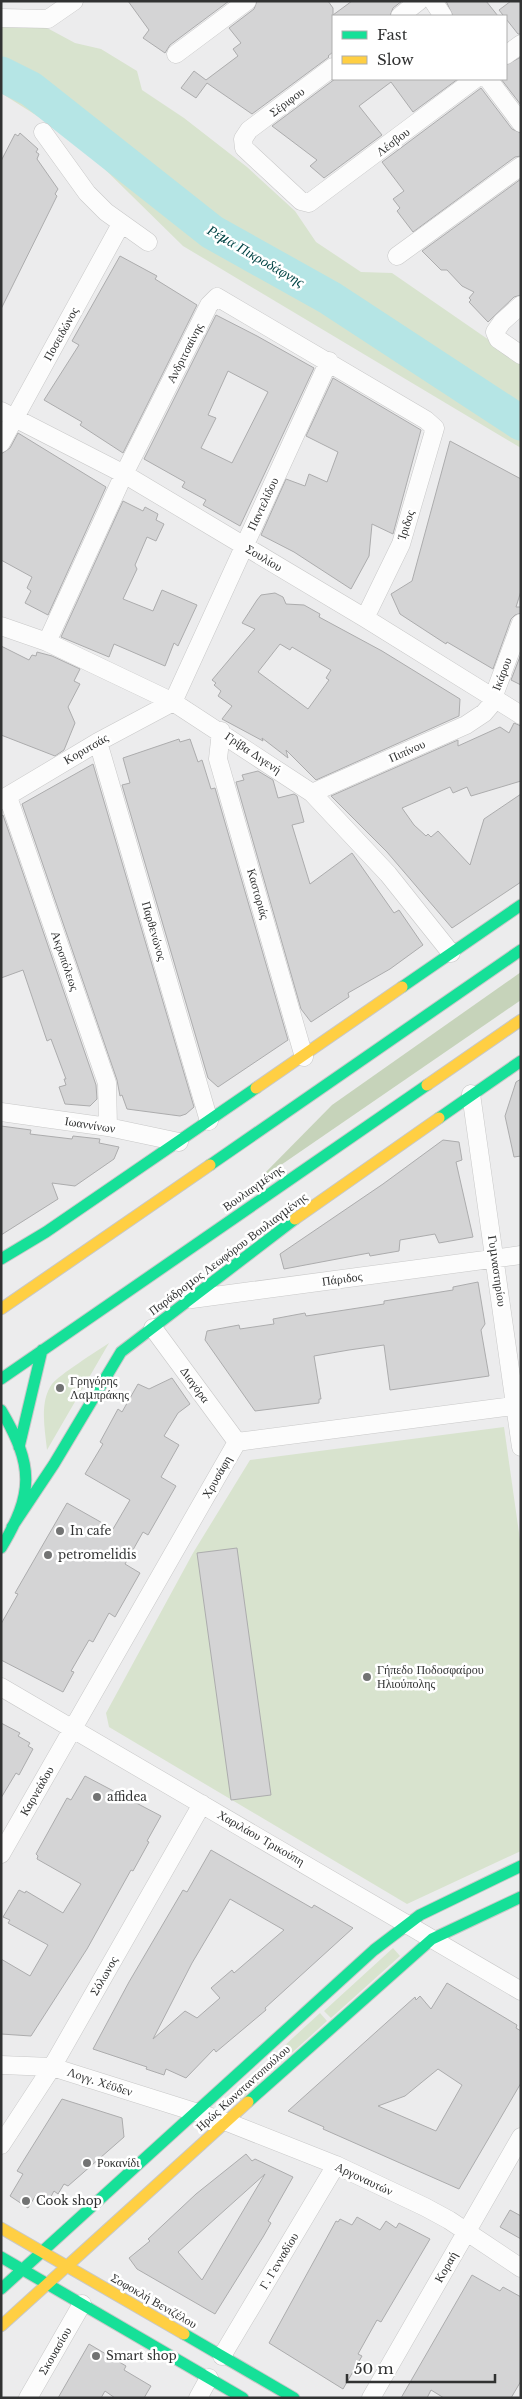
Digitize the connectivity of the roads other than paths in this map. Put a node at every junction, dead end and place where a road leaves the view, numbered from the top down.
1 (74, 1) edge
2 (247, 1) edge
3 (420, 1) edge
4 (432, 1) edge
5 (401, 15) edge
6 (442, 15) edge
7 (1, 18) edge
8 (521, 44) edge
9 (176, 54) dead end
10 (507, 54) edge
11 (332, 67) edge
12 (474, 80) edge
13 (489, 80) edge
14 (521, 123) edge
15 (43, 132) dead end
16 (521, 166) edge
17 (309, 203) joint
18 (121, 224) junction
19 (148, 242) dead end
20 (397, 256) dead end
21 (521, 305) edge
22 (521, 355) edge
23 (329, 362) junction
24 (8, 414) edge
25 (435, 428) joint
26 (1, 443) edge
27 (124, 474) junction
28 (244, 546) junction
29 (365, 618) junction
30 (521, 623) edge
31 (1, 626) edge
32 (47, 642) junction
33 (493, 697) junction
34 (173, 702) junction
35 (521, 715) edge
36 (221, 731) junction
37 (98, 742) junction
38 (312, 793) junction
39 (4, 798) edge
40 (521, 905) edge
41 (521, 950) edge
42 (451, 953) junction
43 (521, 1020) edge
44 (304, 1056) junction
45 (521, 1061) edge
46 (472, 1094) junction
47 (1, 1112) edge
48 (209, 1121) junction
49 (108, 1127) junction
50 (179, 1142) junction
51 (521, 1255) edge
52 (1, 1259) edge
53 (496, 1259) junction
54 (189, 1300) junction
55 (1, 1309) edge
56 (153, 1328) junction
57 (42, 1350) junction
58 (1, 1379) edge
59 (517, 1405) edge
60 (1, 1410) edge
61 (236, 1442) junction
62 (19, 1447) junction
63 (521, 1447) edge
64 (12, 1527) junction
65 (1, 1548) edge
66 (1, 1687) edge
67 (74, 1728) junction
68 (202, 1804) junction
69 (1, 1854) edge
70 (521, 1866) edge
71 (521, 1897) edge
72 (406, 1924) junction
73 (432, 1939) junction
74 (521, 1991) edge
75 (1, 2065) edge
76 (52, 2067) junction
77 (196, 2113) junction
78 (226, 2122) junction
79 (521, 2137) edge
80 (1, 2146) edge
81 (336, 2165) junction
82 (1, 2228) edge
83 (466, 2231) junction
84 (42, 2252) junction
85 (1, 2256) edge
86 (66, 2266) junction
87 (521, 2268) edge
88 (23, 2269) junction
89 (47, 2283) junction
90 (1, 2289) edge
91 (82, 2304) junction
92 (1, 2326) edge
93 (222, 2356) junction
94 (209, 2378) junction
95 (28, 2398) edge
96 (198, 2398) edge
97 (243, 2398) edge
98 (294, 2398) edge
99 (371, 2398) edge

1 - 7 street
2 - 9 street
3 - 5 street
4 - 6 street
8 - 10 street
11 - 17 street, Σέριφου
12 - 17 street, Λέσβου
13 - 14 street
15 - 18 street
16 - 20 street
18 - 19 street
18 - 24 street, Ποσειδώνος
21 - 22 street
23 - 25 street, Ανδριτσαίνης
23 - 27 street, Ανδριτσαίνης
23 - 28 street, Παντελίδου
24 - 26 street, Ποσειδώνος
24 - 27 street, Σουλίου
25 - 29 street, Ίριδος
27 - 28 street, Σουλίου
27 - 32 street, Ανδριτσαίνης
28 - 29 street, Σουλίου
28 - 34 street, Παντελίδου
29 - 33 street, Σουλίου
30 - 33 street, Ικάρου
31 - 32 street, Γρίβα Διγενή
32 - 34 street, Γρίβα Διγενή
33 - 35 street, Σουλίου
33 - 38 street, Πιπίνου
34 - 36 street, Γρίβα Διγενή
34 - 37 street, Κορυτσάς
36 - 38 street, Γρίβα Διγενή
36 - 44 street, Καστοριάς
37 - 39 street, Κορυτσάς
37 - 48 street, Παρθενώνος
38 - 42 street, Γρίβα Διγενή
39 - 49 street, Ακροπόλεως
40 - 42 street
41 - 55 street
42 - 44 street
43 - 57 street, Βουλιαγμένης
44 - 48 street
45 - 46 street, Παράδρομος Λεωφόρου Βουλιαγμένης
46 - 53 street, Γυμναστηρίου
46 - 54 street, Παράδρομος Λεωφόρου Βουλιαγμένης
47 - 49 street, Ιωαννίνων
48 - 50 street
49 - 50 street, Ιωαννίνων
50 - 52 street
51 - 53 street, Πάριδος
53 - 54 street, Πάριδος
53 - 59 street, Γυμναστηρίου
54 - 56 street, Παράδρομος Λεωφόρου Βουλιαγμένης
56 - 61 street, Διαγόρα
56 - 64 street, Παράδρομος Λεωφόρου Βουλιαγμένης
57 - 58 street, Βουλιαγμένης
57 - 62 street
59 - 61 street, Χρυσάφη
59 - 63 street, Γυμναστηρίου
60 - 62 street
61 - 67 street, Χρυσάφη
62 - 64 street
64 - 65 street
66 - 67 street, Χαριλάου Τρικούπη
67 - 68 street, Χαριλάου Τρικούπη
67 - 69 street, Καρνεάδου
68 - 72 street, Χαριλάου Τρικούπη
68 - 76 street, Σόλωνος
70 - 72 street, Ηρώς Κωνσταντοπούλου
71 - 73 street, Ηρώς Κωνσταντοπούλου
72 - 73 street, Χαριλάου Τρικούπη
72 - 77 street, Ηρώς Κωνσταντοπούλου
73 - 74 street, Χαριλάου Τρικούπη
73 - 78 street, Ηρώς Κωνσταντοπούλου
75 - 76 street, Λογγ. Χέϋδεν
76 - 77 street, Λογγ. Χέϋδεν
76 - 80 street, Σόλωνος
77 - 78 street, Αργοναυτών
77 - 84 street, Ηρώς Κωνσταντοπούλου
78 - 81 street, Αργοναυτών
78 - 86 street, Ηρώς Κωνσταντοπούλου
79 - 83 street, Κοραή
81 - 83 street, Αργοναυτών
81 - 93 street, Γ. Γενναδίου
82 - 84 street, Σοφοκλή Βενιζέλου
83 - 87 street, Αργοναυτών
83 - 99 street, Κοραή
84 - 86 street, Σοφοκλή Βενιζέλου
84 - 88 street, Ηρώς Κωνσταντοπούλου
85 - 88 street
86 - 89 street, Ηρώς Κωνσταντοπούλου
86 - 93 street, Σοφοκλή Βενιζέλου
88 - 89 street
88 - 90 street, Ηρώς Κωνσταντοπούλου
89 - 91 street
89 - 92 street, Ηρώς Κωνσταντοπούλου
91 - 94 street
91 - 95 street, Σκουασίου
93 - 98 street, Σοφοκλή Βενιζέλου
94 - 96 street
94 - 97 street

